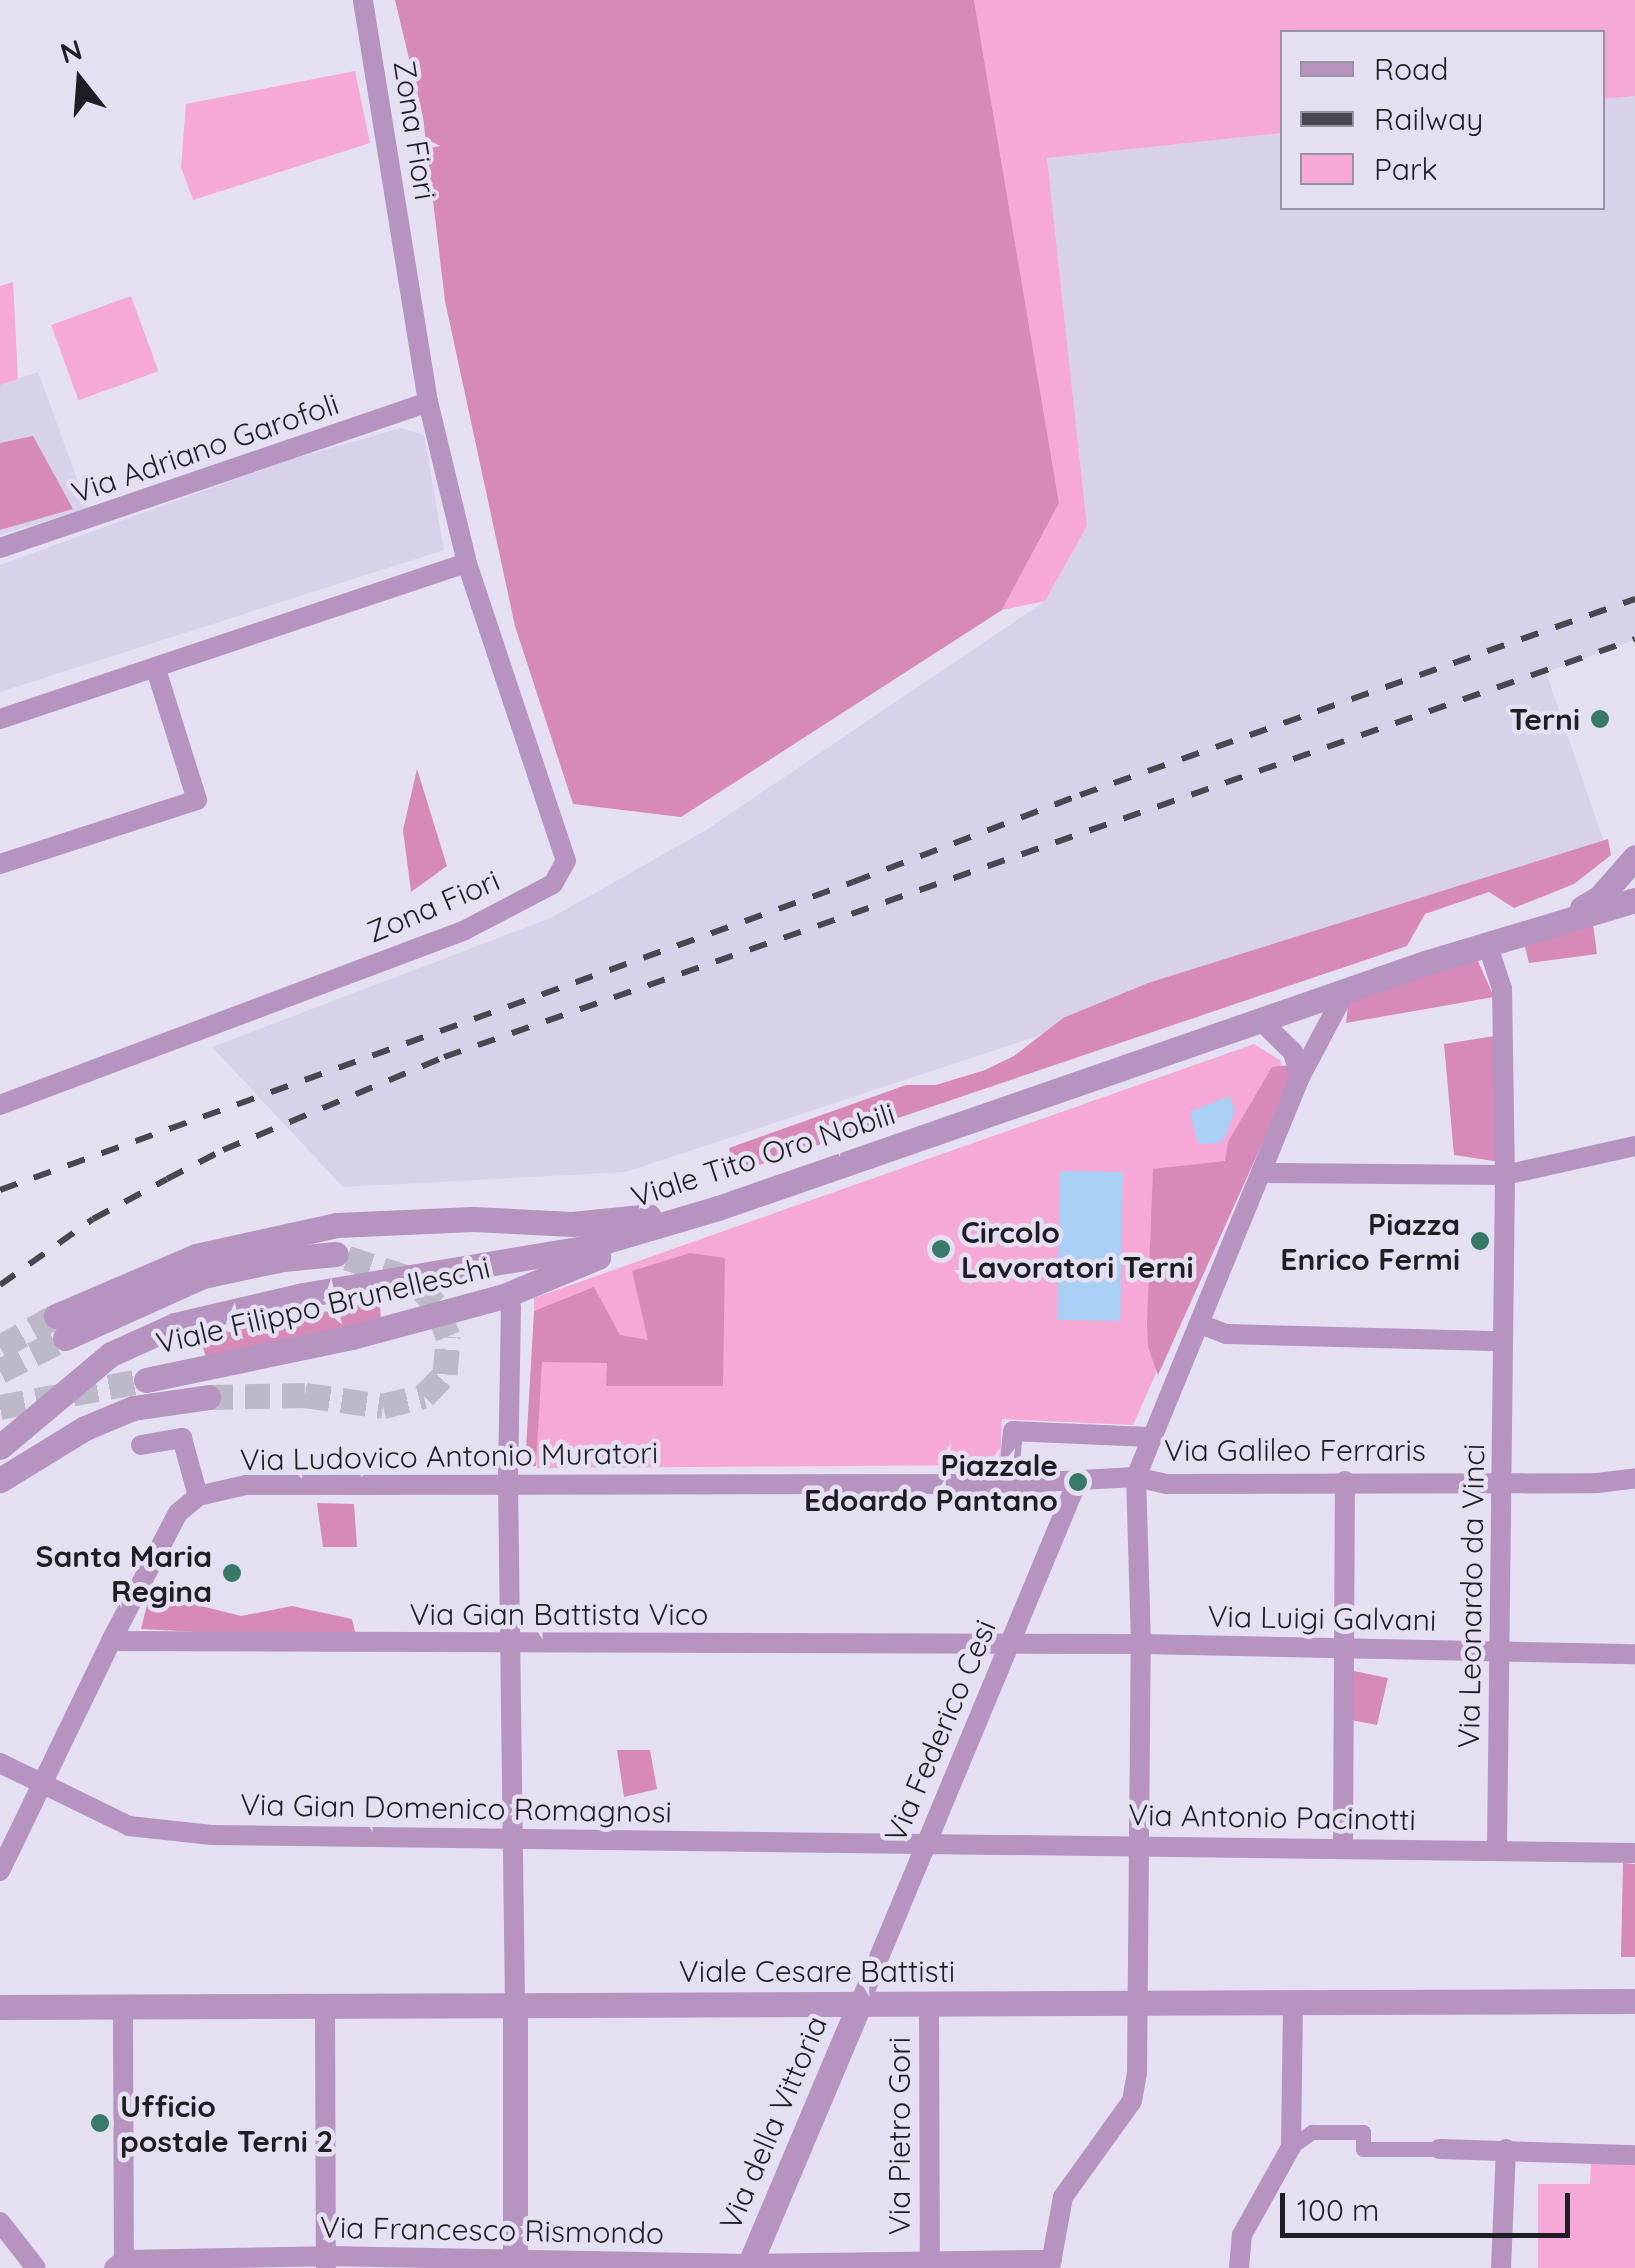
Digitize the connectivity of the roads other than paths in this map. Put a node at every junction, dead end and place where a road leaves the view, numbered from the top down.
1 (363, 0) edge
2 (428, 402) junction
3 (0, 548) edge
4 (467, 562) junction
5 (156, 669) junction
6 (0, 719) edge
7 (1635, 857) edge
8 (0, 864) edge
9 (1635, 900) edge
10 (1560, 920) junction
11 (1487, 943) junction
12 (1346, 990) junction
13 (1259, 1019) junction
14 (1300, 1077) junction
15 (5, 1101) edge
16 (1635, 1146) edge
17 (1263, 1174) junction
18 (1505, 1175) junction
19 (718, 1208) junction
20 (336, 1254) tunnel mouth
21 (511, 1306) dead end
22 (1200, 1324) junction
23 (1502, 1341) junction
24 (146, 1380) tunnel mouth
25 (208, 1396) tunnel mouth
26 (1149, 1437) junction
27 (141, 1446) dead end
28 (0, 1447) edge
29 (1136, 1476) junction
30 (1635, 1478) edge
31 (0, 1480) edge
32 (1503, 1480) junction
33 (1345, 1481) junction
34 (1077, 1482) junction
35 (508, 1483) junction
36 (1008, 1484) junction
37 (198, 1496) junction
38 (110, 1641) junction
39 (512, 1644) junction
40 (1141, 1644) junction
41 (1007, 1646) junction
42 (1502, 1650) junction
43 (1345, 1652) junction
44 (1635, 1654) edge
45 (0, 1763) edge
46 (41, 1784) junction
47 (512, 1840) junction
48 (927, 1841) junction
49 (1137, 1845) junction
50 (1344, 1848) junction
51 (1497, 1851) junction
52 (1626, 1853) edge
53 (0, 1870) edge
54 (1635, 2001) edge
55 (1138, 2002) junction
56 (860, 2003) junction
57 (929, 2003) junction
58 (1293, 2003) junction
59 (514, 2004) junction
60 (0, 2007) edge
61 (123, 2009) junction
62 (325, 2009) junction
63 (1291, 2148) junction
64 (1506, 2148) junction
65 (1439, 2149) joint
66 (1635, 2154) edge
67 (0, 2222) edge
68 (326, 2262) edge
69 (515, 2263) edge
70 (119, 2264) edge
71 (929, 2264) edge
72 (1051, 2264) edge
73 (748, 2266) edge
74 (36, 2268) edge
75 (1239, 2268) edge
76 (1500, 2268) edge

1 - 2 street, Zona Fiori
2 - 3 street, Via Adriano Garofoli
2 - 4 street, Zona Fiori
4 - 5 street
4 - 15 street, Zona Fiori
5 - 6 street
5 - 8 street
7 - 10 street, Viale Tito Oro Nobili
9 - 10 street, Viale Tito Oro Nobili
10 - 11 street, Viale Tito Oro Nobili
11 - 12 street, Viale Tito Oro Nobili
11 - 18 street
12 - 13 street, Viale Tito Oro Nobili
12 - 14 street
13 - 14 street
13 - 19 street, Viale Tito Oro Nobili
14 - 17 street
16 - 18 street
17 - 18 street
17 - 22 street
18 - 23 street
19 - 20 street, Viale Filippo Brunelleschi
19 - 24 street, Viale Filippo Brunelleschi
19 - 28 street, Viale Tito Oro Nobili
21 - 35 street
22 - 23 street
22 - 26 street
23 - 32 street, Via Leonardo da Vinci
25 - 31 street, Viale Filippo Brunelleschi
26 - 29 street
26 - 36 street
27 - 37 street
29 - 33 street, Via Galileo Ferraris
29 - 34 street
29 - 40 street
30 - 32 street, Via Galileo Ferraris
32 - 33 street, Via Galileo Ferraris
32 - 42 street, Via Leonardo da Vinci
33 - 43 street
34 - 36 street
34 - 41 street, Via Federico Cesi
35 - 36 street, Via Ludovico Antonio Muratori
35 - 37 street, Via Ludovico Antonio Muratori
35 - 39 street
37 - 38 street
38 - 39 street, Via Gian Battista Vico
38 - 46 street
39 - 41 street, Via Gian Battista Vico
39 - 47 street
40 - 41 street, Via Luigi Galvani
40 - 43 street, Via Luigi Galvani
40 - 49 street
41 - 48 street, Via Federico Cesi
42 - 43 street, Via Luigi Galvani
42 - 44 street, Via Luigi Galvani
42 - 51 street, Via Leonardo da Vinci
43 - 50 street
45 - 46 street, Via Gian Domenico Romagnosi
46 - 47 street, Via Gian Domenico Romagnosi
46 - 53 street
47 - 48 street, Via Gian Domenico Romagnosi
47 - 59 street
48 - 49 street, Via Antonio Pacinotti
48 - 56 street, Via Federico Cesi
49 - 50 street, Via Antonio Pacinotti
49 - 55 street
50 - 51 street, Via Antonio Pacinotti
51 - 52 street, Via Antonio Pacinotti
54 - 58 street, Viale Cesare Battisti
55 - 57 street, Viale Cesare Battisti
55 - 58 street, Viale Cesare Battisti
55 - 72 street
56 - 57 street, Viale Cesare Battisti
56 - 59 street, Viale Cesare Battisti
56 - 73 street, Via della Vittoria
57 - 71 street, Via Pietro Gori
58 - 63 street
59 - 62 street, Viale Cesare Battisti
59 - 69 street
60 - 61 street, Viale Cesare Battisti
61 - 62 street, Viale Cesare Battisti
61 - 70 street
62 - 68 street
63 - 65 street
63 - 75 street
64 - 65 street
64 - 66 street
64 - 76 street
67 - 74 street
68 - 69 street, Via Francesco Rismondo
68 - 70 street, Via Francesco Rismondo
69 - 73 street, Via Francesco Rismondo
71 - 72 street, Via Francesco Rismondo
71 - 73 street, Via Francesco Rismondo

